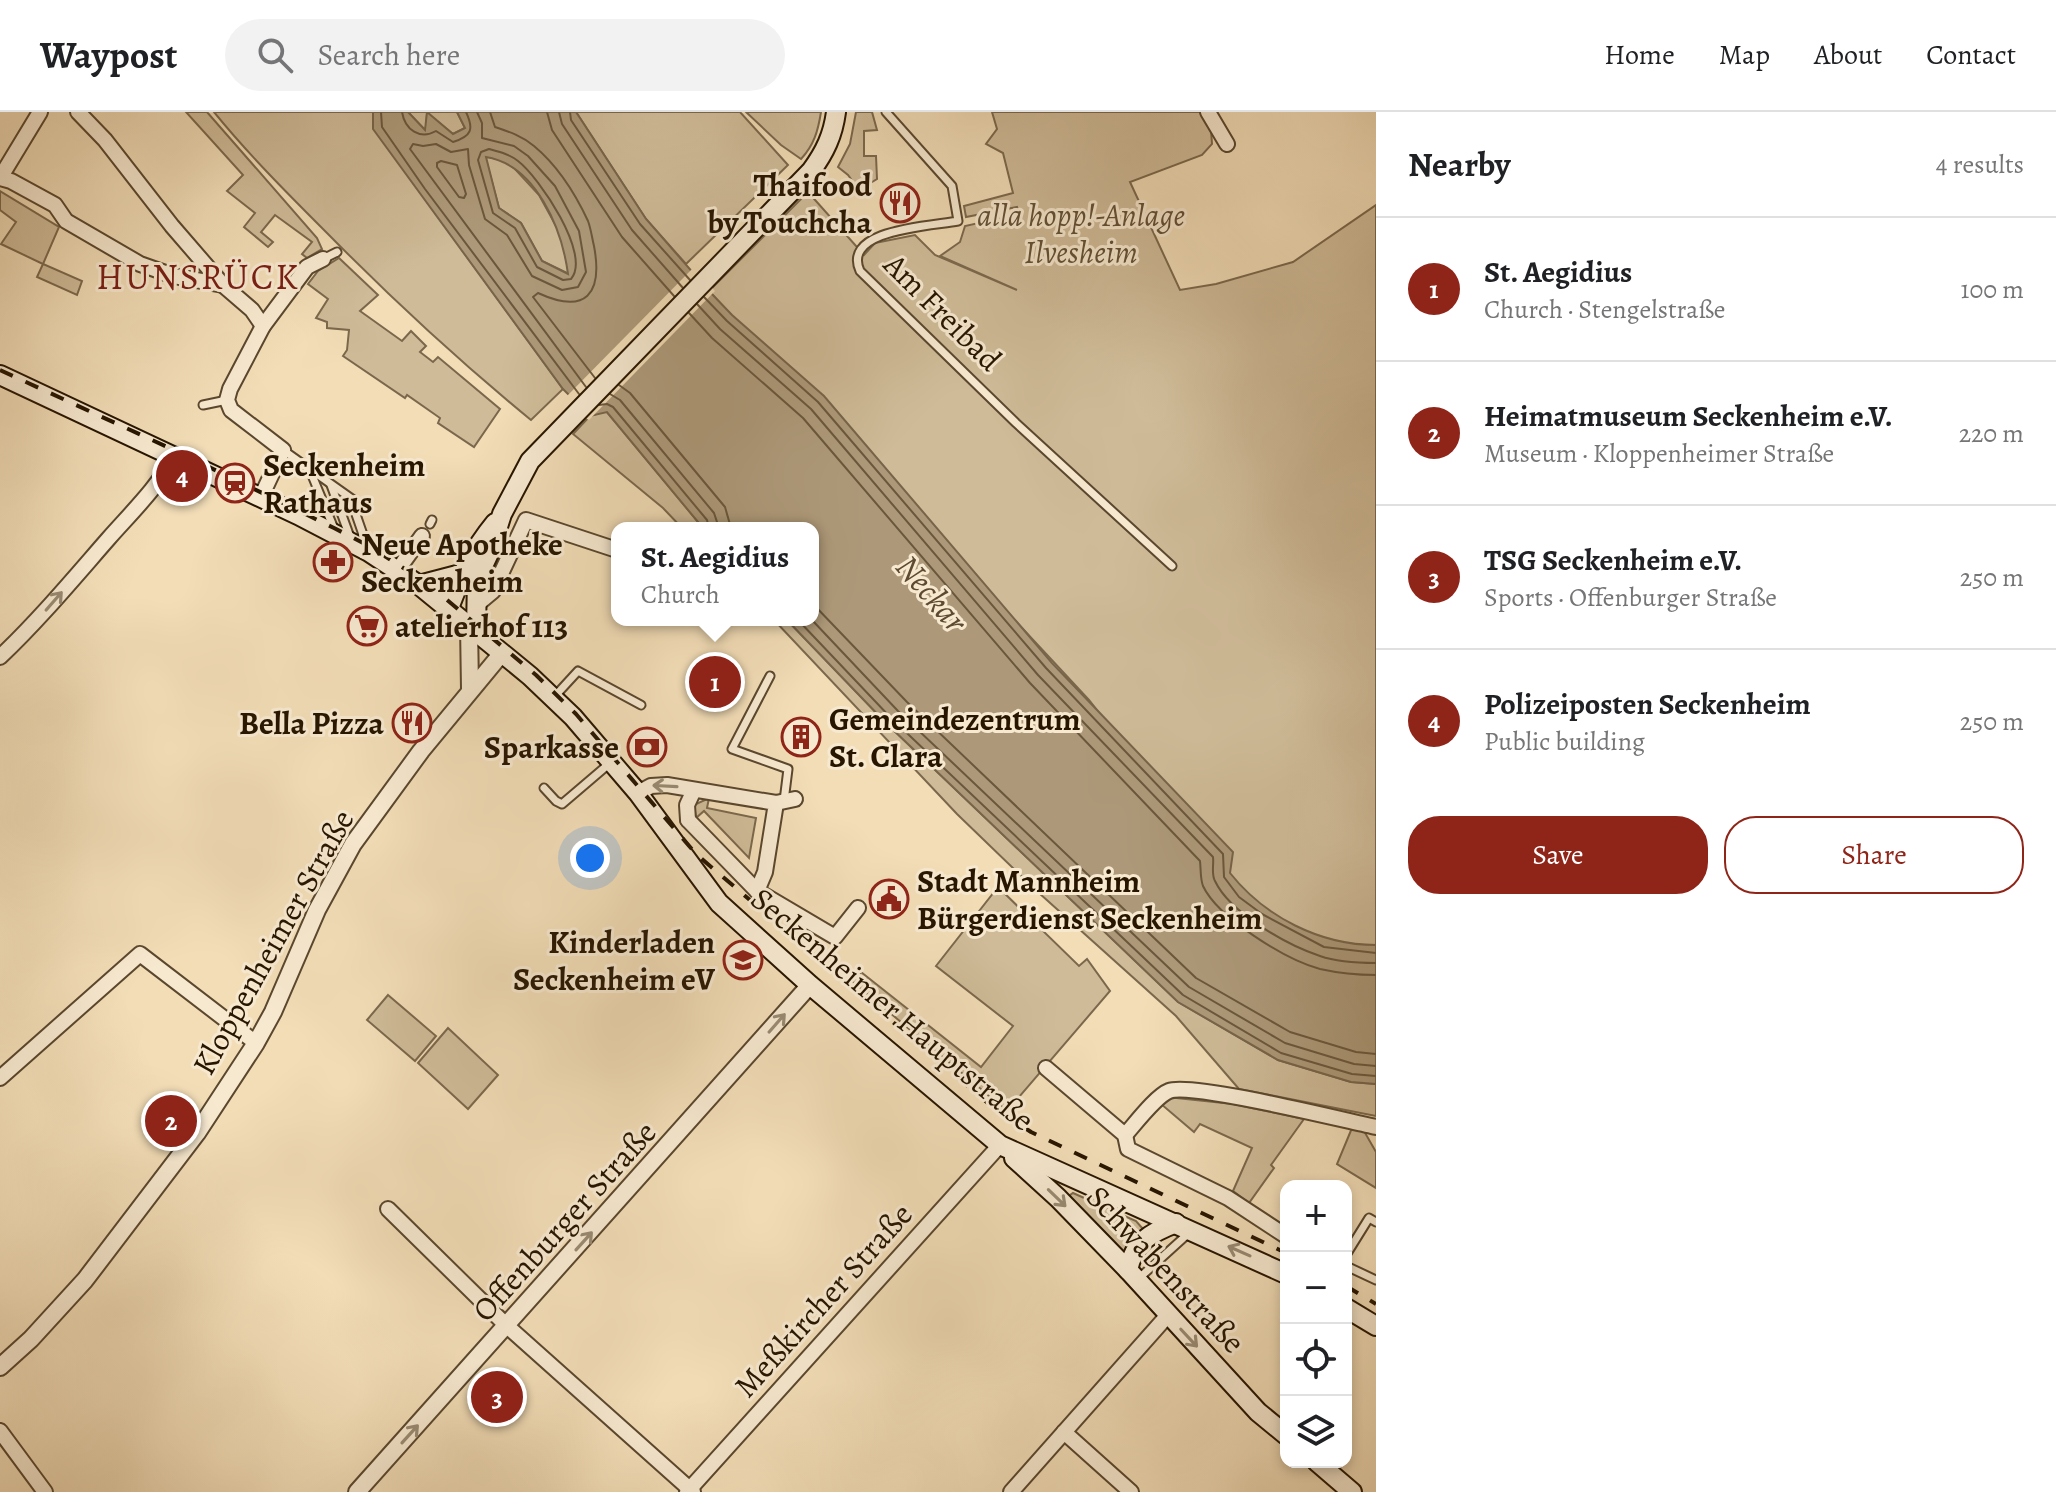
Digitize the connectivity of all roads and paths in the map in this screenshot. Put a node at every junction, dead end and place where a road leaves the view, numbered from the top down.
1 (40, 112) edge
2 (78, 112) edge
3 (836, 112) edge
4 (886, 112) edge
5 (1208, 112) edge
6 (1227, 144) dead end
7 (0, 178) edge
8 (337, 252) dead end
9 (323, 259) joint
10 (223, 285) junction
11 (263, 326) junction
12 (0, 375) edge
13 (227, 400) junction
14 (203, 405) dead end
15 (283, 450) junction
16 (175, 455) junction
17 (308, 466) junction
18 (330, 483) junction
19 (261, 497) junction
20 (350, 498) junction
21 (362, 506) dead end
22 (428, 527) dead end
23 (353, 543) junction
24 (611, 548) edge
25 (1172, 566) dead end
26 (397, 571) junction
27 (469, 576) junction
28 (502, 576) junction
29 (419, 585) junction
30 (446, 600) junction
31 (475, 606) junction
32 (473, 628) junction
33 (502, 653) junction
34 (0, 657) edge
35 (770, 676) dead end
36 (470, 689) junction
37 (554, 698) junction
38 (641, 705) dead end
39 (611, 762) junction
40 (544, 788) dead end
41 (694, 790) junction
42 (638, 793) junction
43 (785, 801) junction
44 (688, 820) junction
45 (667, 830) junction
46 (757, 891) junction
47 (858, 908) dead end
48 (810, 985) junction
49 (256, 1043) junction
50 (1046, 1068) dead end
51 (0, 1078) edge
52 (1376, 1127) edge
53 (1125, 1135) junction
54 (1000, 1145) junction
55 (388, 1209) dead end
56 (1376, 1222) edge
57 (1184, 1227) junction
58 (1280, 1232) edge
59 (1348, 1252) edge
60 (1352, 1269) edge
61 (1280, 1271) edge
62 (1132, 1275) junction
63 (1376, 1280) edge
64 (1352, 1312) edge
65 (1168, 1315) junction
66 (507, 1326) junction
67 (1376, 1326) edge
68 (0, 1367) edge
69 (1280, 1430) edge
70 (0, 1431) edge
71 (1064, 1432) junction
72 (1324, 1468) edge
73 (690, 1491) edge
74 (45, 1492) edge
75 (357, 1492) edge
76 (1011, 1492) edge
77 (1131, 1492) edge
78 (1352, 1492) edge

1 - 7 street
2 - 10 street
3 - 27 main road
4 - 25 lane, Am Freibad
5 - 6 street
7 - 10 street
8 - 9 lane
9 - 11 street
10 - 11 street
11 - 13 street
12 - 16 main road, Seckenheimer Hauptstraße
13 - 14 lane
13 - 15 street
15 - 17 lane
15 - 19 street
16 - 19 main road, Seckenheimer Hauptstraße
34 -> 16 street
17 - 18 lane
17 - 23 lane
18 - 20 lane
18 - 23 lane
19 - 23 main road, Seckenheimer Hauptstraße
20 - 21 lane
20 - 23 lane
22 - 26 street
23 - 26 main road, Seckenheimer Hauptstraße
24 - 28 street
26 - 29 main road, Seckenheimer Hauptstraße
27 - 28 street
27 - 29 main road
27 - 30 main road
27 - 31 main road
28 - 31 street
29 - 30 main road, Seckenheimer Hauptstraße
30 - 32 main road, Seckenheimer Hauptstraße
31 - 32 main road
32 - 33 main road, Seckenheimer Hauptstraße
32 - 36 street
33 - 36 street, Kloppenheimer Straße
33 - 37 main road, Seckenheimer Hauptstraße
35 - 43 lane
36 - 49 street, Kloppenheimer Straße
37 - 38 lane
37 - 39 main road, Seckenheimer Hauptstraße
39 - 40 lane
39 - 42 main road, Seckenheimer Hauptstraße
41 -> 42 street
41 - 43 street
41 - 44 street
42 - 45 main road, Seckenheimer Hauptstraße
43 - 46 street
44 - 45 street
44 - 46 street, Seckenheimer Hauptstraße
45 - 48 main road, Seckenheimer Hauptstraße
46 - 47 street, Seckenheimer Hauptstraße
48 - 54 main road, Seckenheimer Hauptstraße
66 -> 48 street, Offenburger Straße
49 - 51 street
49 - 68 street, Kloppenheimer Straße
50 - 53 street
52 - 53 street
53 - 58 street
54 - 57 main road, Seckenheimer Hauptstraße
54 -> 62 main road, Schwabenstraße
54 - 73 street, Meßkircher Straße
55 - 66 street
56 - 59 lane
61 -> 57 main road, Seckenheimer Hauptstraße
57 - 62 lane
57 - 62 main road
60 - 63 lane
62 - 65 main road, Schwabenstraße
64 - 67 main road
65 -> 69 main road, Schwabenstraße
65 - 71 street
66 - 73 street
75 -> 66 street, Offenburger Straße
70 - 74 street
71 - 76 street
71 - 77 street
72 - 78 main road

